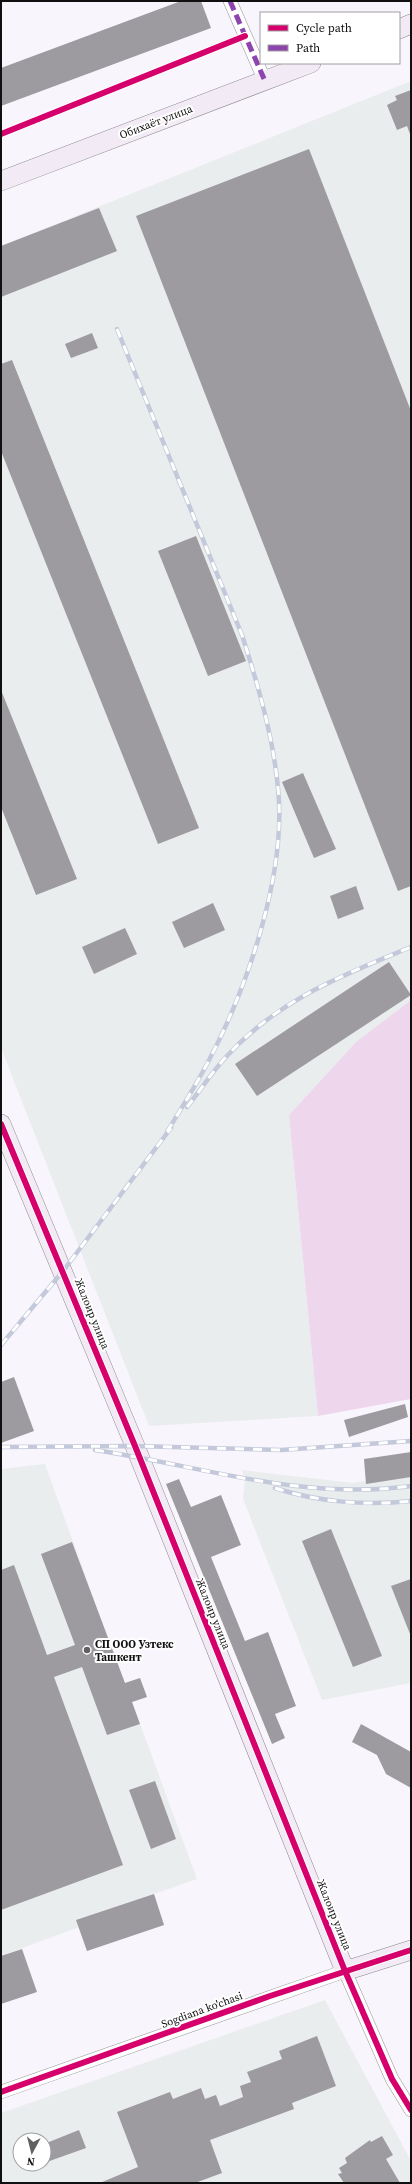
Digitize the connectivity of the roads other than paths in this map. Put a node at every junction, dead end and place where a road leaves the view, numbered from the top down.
1 (230, 1) edge
2 (411, 24) edge
3 (400, 29) edge
4 (308, 64) edge
5 (265, 81) junction
6 (1, 181) edge
7 (1, 1124) edge
8 (411, 1950) edge
9 (345, 1970) junction
10 (1, 2092) edge
11 (411, 2110) edge

1 - 5 street
2 - 3 street
4 - 5 street, Обихаёт улица
5 - 6 street, Обихаёт улица
7 - 9 street, Жалоир улица
8 - 9 street, Sogdiana ko'chasi
9 - 10 street, Sogdiana ko'chasi
9 - 11 street, Жалоир улица

